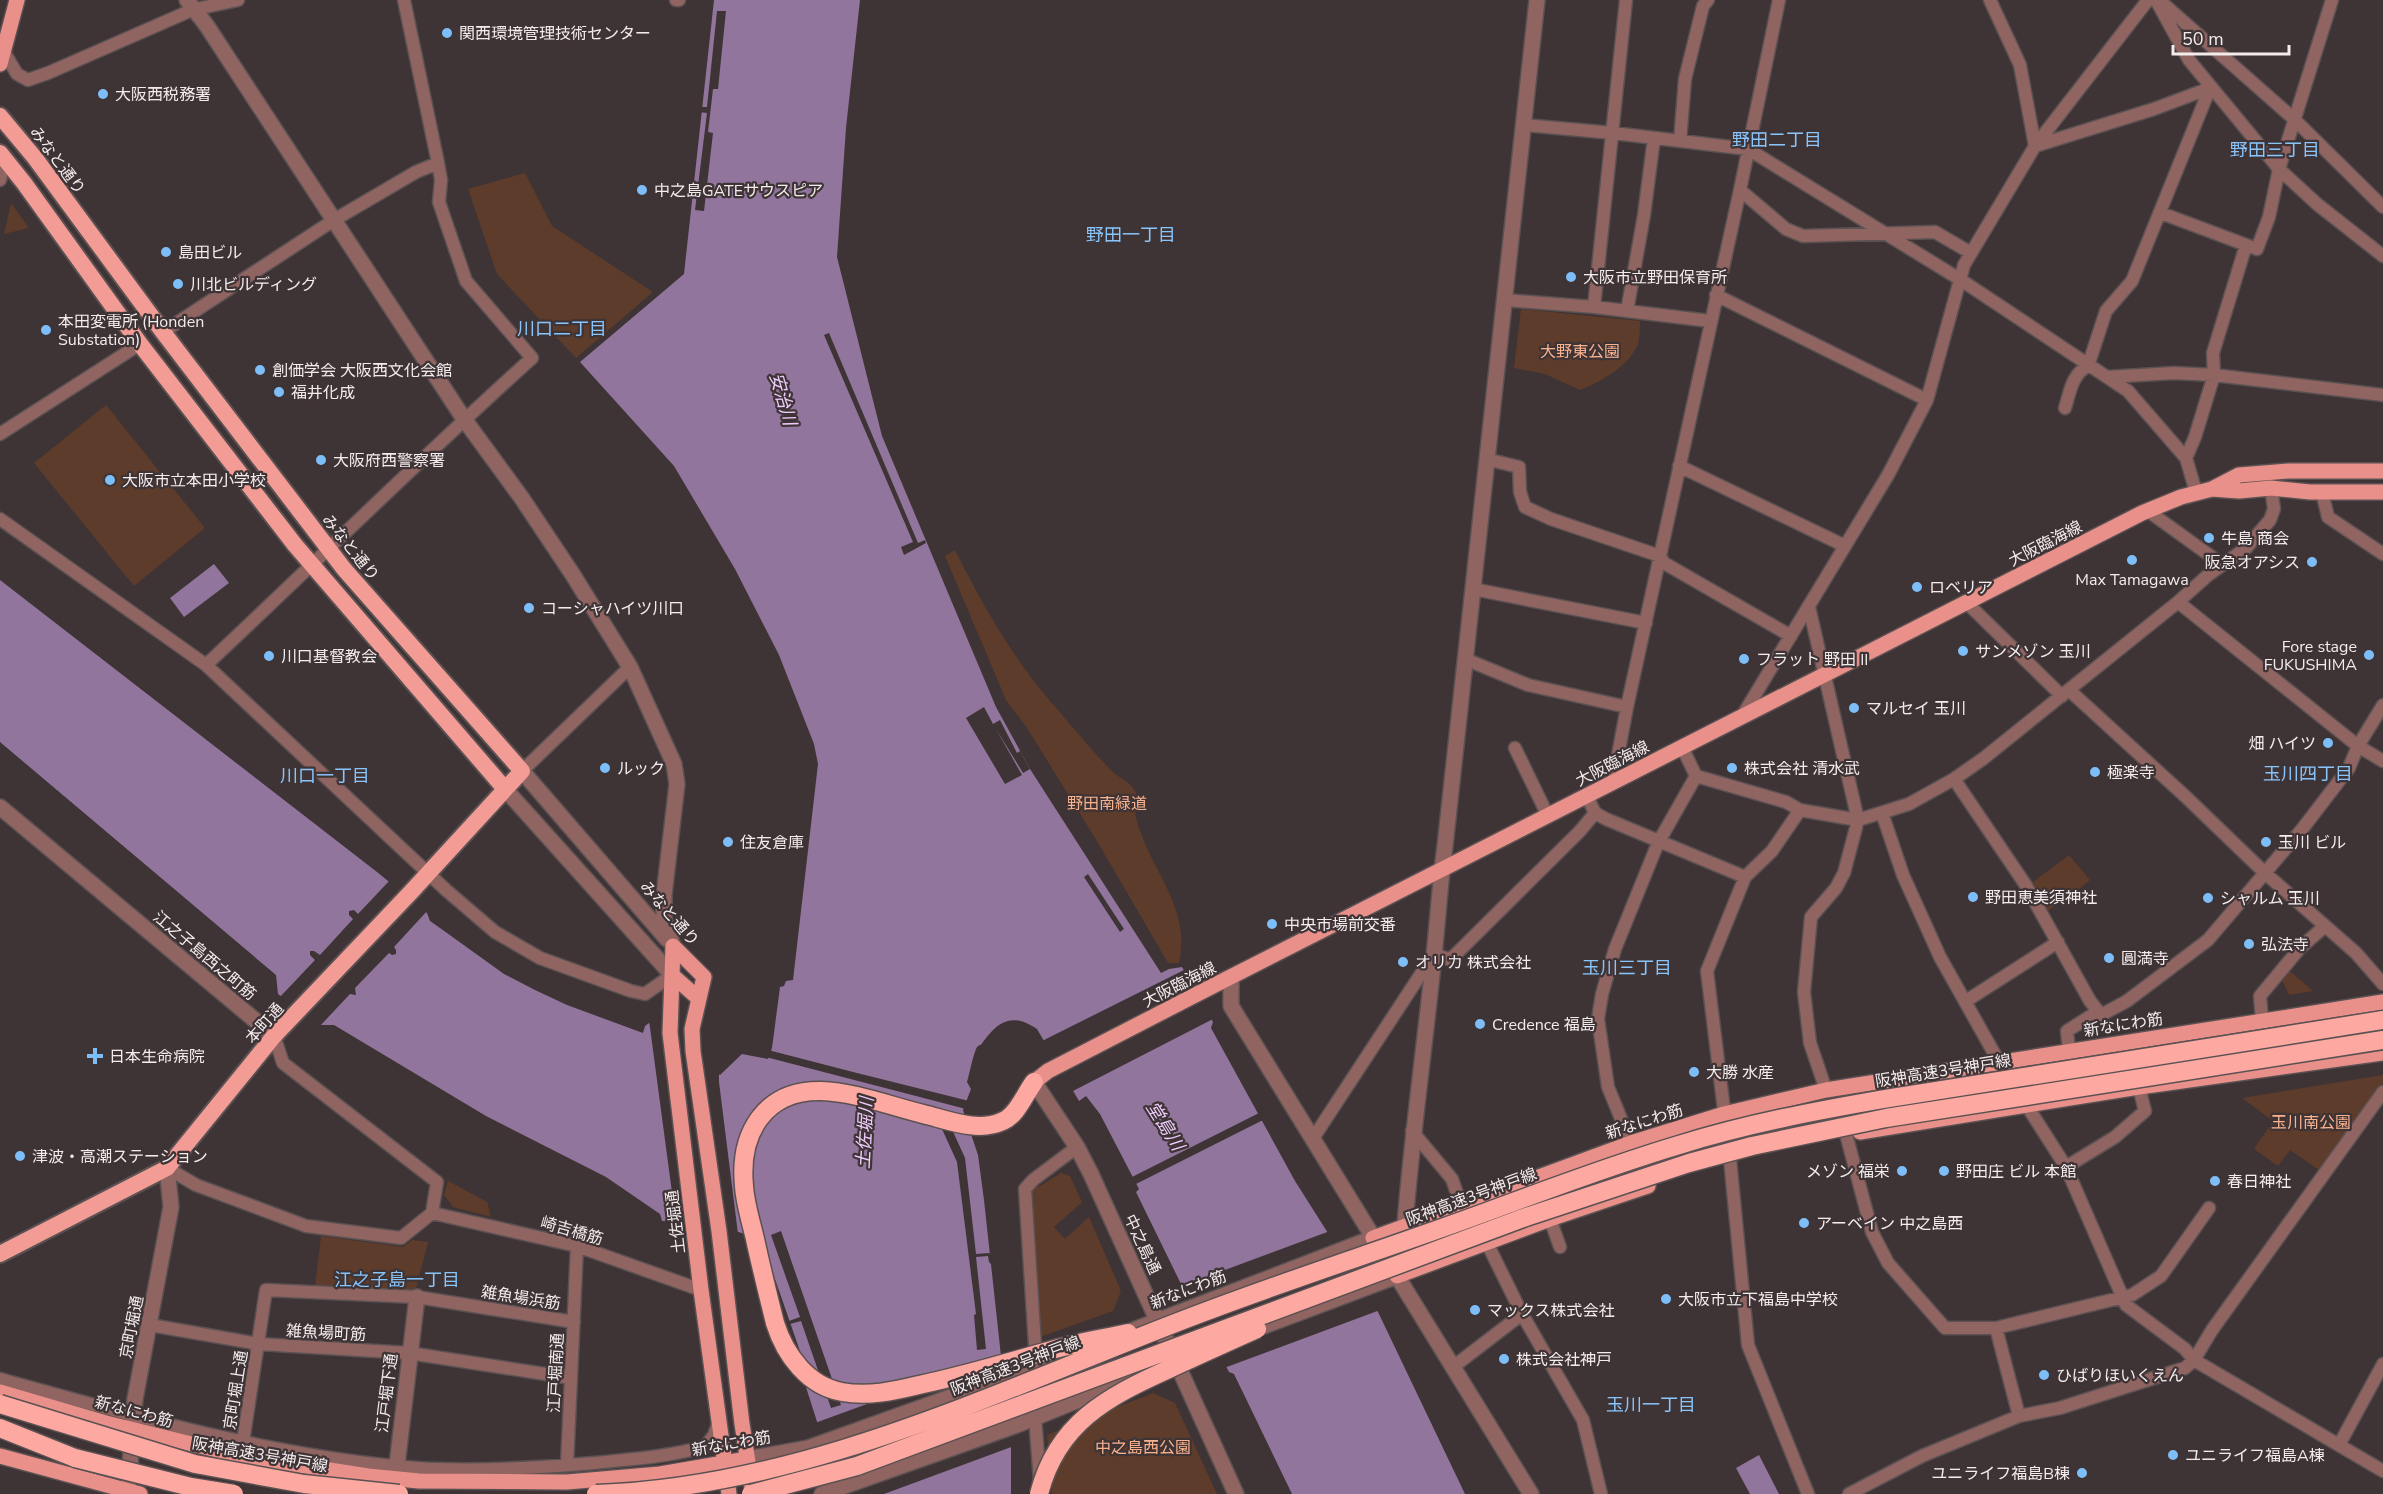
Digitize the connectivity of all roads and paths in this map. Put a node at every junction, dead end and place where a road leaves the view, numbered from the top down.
1 (16, 0) edge
2 (238, 0) edge
3 (404, 0) edge
4 (1537, 0) edge
5 (1626, 0) edge
6 (1708, 0) edge
7 (1779, 0) edge
8 (1990, 0) edge
9 (2148, 0) edge
10 (2157, 0) edge
11 (2332, 0) edge
12 (190, 5) edge
13 (2, 58) edge
14 (2210, 88) junction
15 (0, 116) edge
16 (2295, 120) junction
17 (1523, 125) junction
18 (1613, 133) junction
19 (1653, 138) junction
20 (1680, 141) junction
21 (2035, 147) junction
22 (1748, 149) junction
23 (2, 155) edge
24 (438, 163) junction
25 (2279, 169) junction
26 (0, 180) edge
27 (1740, 190) junction
28 (2383, 207) edge
29 (2160, 213) junction
30 (334, 220) junction
31 (1881, 232) junction
32 (2252, 247) junction
33 (1971, 253) junction
34 (2383, 256) edge
35 (1961, 280) junction
36 (1716, 295) junction
37 (1504, 300) junction
38 (1594, 307) junction
39 (1627, 311) junction
40 (1710, 321) junction
41 (163, 332) junction
42 (140, 344) junction
43 (2088, 366) junction
44 (2214, 375) junction
45 (2107, 377) junction
46 (2383, 395) edge
47 (1927, 400) junction
48 (2065, 408) dead end
49 (464, 419) junction
50 (0, 434) edge
51 (2186, 458) junction
52 (1486, 459) junction
53 (1679, 466) junction
54 (2383, 471) edge
55 (2212, 489) junction
56 (2271, 489) junction
57 (2196, 492) junction
58 (2322, 492) junction
59 (2383, 492) edge
60 (2148, 511) junction
61 (0, 519) edge
62 (1845, 546) junction
63 (329, 550) junction
64 (2383, 554) edge
65 (1660, 556) junction
66 (313, 564) junction
67 (2223, 564) junction
68 (1473, 589) junction
69 (2178, 602) junction
70 (1967, 603) junction
71 (1809, 607) junction
72 (1646, 623) junction
73 (1791, 636) junction
74 (1465, 659) junction
75 (206, 664) junction
76 (630, 667) junction
77 (1824, 675) junction
78 (2066, 693) junction
79 (2383, 705) edge
80 (1627, 707) junction
81 (1741, 718) junction
82 (2358, 746) junction
83 (1682, 747) junction
84 (1515, 748) dead end
85 (2383, 761) edge
86 (522, 771) junction
87 (1696, 776) junction
88 (1954, 779) junction
89 (1613, 782) junction
90 (505, 789) junction
91 (1587, 796) junction
92 (0, 807) edge
93 (1800, 810) junction
94 (1595, 813) junction
95 (1882, 813) junction
96 (1548, 816) junction
97 (1858, 820) junction
98 (1658, 843) junction
99 (1442, 870) junction
100 (429, 873) junction
101 (2265, 873) junction
102 (1745, 877) junction
103 (2325, 926) junction
104 (2058, 942) junction
105 (673, 946) junction
106 (1434, 954) junction
107 (672, 975) junction
108 (1231, 978) junction
109 (2383, 984) edge
110 (698, 998) junction
111 (1966, 1001) junction
112 (2383, 1002) edge
113 (2099, 1014) junction
114 (2262, 1020) junction
115 (2383, 1020) edge
116 (274, 1036) junction
117 (2383, 1040) edge
118 (2069, 1050) junction
119 (2383, 1053) edge
120 (1999, 1062) junction
121 (1041, 1077) junction
122 (2139, 1087) junction
123 (1826, 1090) junction
124 (2383, 1092) edge
125 (2026, 1106) junction
126 (1724, 1114) junction
127 (1412, 1131) junction
128 (1846, 1134) junction
129 (1312, 1140) junction
130 (1631, 1143) junction
131 (1077, 1148) junction
132 (1730, 1158) junction
133 (2066, 1167) junction
134 (167, 1168) junction
135 (1461, 1205) junction
136 (2209, 1208) dead end
137 (432, 1213) junction
138 (1550, 1219) junction
139 (1405, 1224) junction
140 (1373, 1238) junction
141 (1487, 1243) junction
142 (577, 1246) junction
143 (1560, 1246) dead end
144 (0, 1254) edge
145 (1397, 1276) junction
146 (1353, 1282) junction
147 (701, 1290) junction
148 (417, 1297) junction
149 (2123, 1298) junction
150 (1522, 1314) junction
151 (1172, 1318) junction
152 (574, 1322) junction
153 (150, 1325) junction
154 (1996, 1328) junction
155 (259, 1344) junction
156 (409, 1353) junction
157 (2194, 1360) junction
158 (1174, 1361) junction
159 (2383, 1364) edge
160 (1036, 1367) junction
161 (1453, 1367) junction
162 (571, 1378) junction
163 (0, 1379) edge
164 (0, 1392) edge
165 (0, 1404) edge
166 (0, 1412) edge
167 (2019, 1416) junction
168 (1035, 1417) junction
169 (719, 1422) junction
170 (132, 1423) junction
171 (0, 1428) edge
172 (0, 1440) edge
173 (116, 1442) junction
174 (243, 1442) junction
175 (2338, 1445) junction
176 (0, 1456) edge
177 (75, 1458) junction
178 (747, 1458) junction
179 (724, 1463) junction
180 (567, 1465) junction
181 (2383, 1471) edge
182 (396, 1483) edge
183 (132, 1493) edge
184 (234, 1494) edge
185 (596, 1494) edge
186 (729, 1494) edge
187 (752, 1494) edge
188 (823, 1494) edge
189 (1040, 1494) edge
190 (1236, 1494) edge
191 (1531, 1494) edge
192 (1601, 1494) edge
193 (1808, 1494) edge
194 (1849, 1494) edge

1 - 13 main road
2 - 12 street
3 - 24 street
4 - 17 street
5 - 18 street
6 - 20 street
7 - 22 street
8 - 21 street
9 - 21 street
10 - 14 street
10 - 16 street
11 - 16 street
12 - 13 street
12 - 30 street
14 - 21 street
14 - 25 street
14 - 29 street
15 - 41 highway, みなと通り
16 - 25 street
16 - 28 street
17 - 18 street
17 - 37 street
18 - 19 street
18 - 38 street
19 - 20 street
19 - 39 street
20 - 22 street
21 - 33 street
22 - 27 street
22 - 31 street
23 - 26 street
23 - 42 highway
24 - 30 street
24 - 49 street
25 - 32 street
25 - 34 street
27 - 31 street
27 - 36 street
29 - 32 street
29 - 43 street
30 - 41 street
30 - 49 street
31 - 33 street
31 - 35 street
32 - 44 street
33 - 35 street
35 - 43 street
35 - 47 street
36 - 40 street
36 - 47 street
37 - 38 street
37 - 52 street
38 - 39 street
39 - 40 street
40 - 53 street
41 - 63 highway, みなと通り
42 - 50 street
42 - 66 highway
43 - 45 street
43 - 48 street
44 - 45 street
44 - 46 street
44 - 51 street
45 - 51 street
47 - 62 street
49 - 63 street
49 - 76 street
51 - 57 street
52 - 65 street
52 - 68 street
53 - 62 street
53 - 65 street
54 - 55 main road, 大阪臨海線
55 - 56 main road, 大阪臨海線
55 - 57 main road, 大阪臨海線
56 - 58 main road, 大阪臨海線
56 - 67 street
57 - 60 main road, 大阪臨海線
58 - 59 main road, 大阪臨海線
58 - 64 street
60 - 67 street
60 - 70 main road, 大阪臨海線
61 - 75 street
62 - 71 street
63 - 66 street
63 - 86 highway, みなと通り
65 - 72 street
65 - 73 street
66 - 75 street
66 - 90 highway
67 - 69 street
68 - 72 street
68 - 74 street
69 - 78 street
69 - 82 street
70 - 77 main road, 大阪臨海線
70 - 78 street
71 - 73 street
71 - 77 street
72 - 80 street
73 - 81 street
74 - 80 street
74 - 99 street
75 - 100 street
76 - 86 street
76 - 105 street
77 - 81 main road, 大阪臨海線
77 - 97 street
78 - 88 street
78 - 101 street
79 - 82 street
80 - 89 street
81 - 83 main road, 大阪臨海線
82 - 85 street
82 - 101 street
83 - 87 street
83 - 89 main road, 大阪臨海線
84 - 96 street
86 - 90 highway, 本町通
86 - 105 street, みなと通り
87 - 93 street
87 - 98 street
88 - 95 street
88 - 104 street
89 - 91 main road, 大阪臨海線
90 - 100 highway, 本町通
90 - 107 street
91 - 94 street
91 - 96 main road, 大阪臨海線
92 - 116 street, 江之子島西之町筋
93 - 97 street
93 - 102 street
94 - 98 street
94 - 106 street
95 - 97 street
95 - 111 street
96 - 99 main road, 大阪臨海線
97 - 123 street
98 - 102 street
98 - 130 street
99 - 106 street
99 - 108 main road, 大阪臨海線
100 - 107 street
100 - 116 highway, 本町通
101 - 103 street
101 - 113 street
102 - 126 street
103 - 109 street
103 - 114 street
104 - 111 street
104 - 113 street
105 - 107 main road, 土佐堀通
105 - 110 main road, みなと通り
106 - 127 street
106 - 129 street
107 - 110 main road
107 - 147 main road, 土佐堀通
108 - 121 main road, 大阪臨海線
108 - 129 street
110 - 178 main road
111 - 120 street
112 - 114 main road, 新なにわ筋
113 - 118 street
114 - 118 main road, 新なにわ筋
115 - 151 highway, 阪神高速3号神戸線, bridge
116 - 134 highway, 本町通
116 - 137 street
117 - 146 highway, bridge
118 - 120 main road, 新なにわ筋
119 - 122 main road
120 - 123 main road, 新なにわ筋
120 - 125 street
121 - 131 street, 中之島通
121 - 151 highway, bridge
122 - 125 main road
122 - 133 street
123 - 126 main road, 新なにわ筋
124 - 157 street
125 - 128 main road
125 - 133 street
126 - 130 main road, 新なにわ筋
126 - 132 street
127 - 135 street
127 - 139 street
128 - 132 main road
128 - 154 street
129 - 140 street
130 - 135 main road, 新なにわ筋
131 - 151 street, 中之島通
131 - 160 street
132 - 138 main road
132 - 193 street
133 - 149 street
134 - 137 street
134 - 144 highway, 本町通
134 - 153 street, 京町堀通
135 - 139 main road, 新なにわ筋
136 - 149 street
137 - 142 street, 崎吉橋筋
138 - 141 main road
138 - 143 street
139 - 140 main road, 新なにわ筋
140 - 145 street
140 - 151 street, 新なにわ筋
141 - 145 main road
141 - 150 street
142 - 147 street, 崎吉橋筋
142 - 152 street, 江戸堀南通
145 - 158 street, bridge
145 - 161 street
146 - 187 highway, bridge
146 - 189 highway, bridge
147 - 169 main road, 土佐堀通
148 - 152 street, 雑魚場浜筋
148 - 155 street, 雑魚場浜筋
148 - 156 street, 江戸堀下通
149 - 154 street
149 - 157 street
150 - 161 street
150 - 192 street
151 - 158 street, 中之島通
151 - 160 street, 新なにわ筋
151 - 185 highway, 阪神高速3号神戸線, bridge
152 - 162 street, 江戸堀南通
153 - 155 street, 雑魚場町筋
153 - 170 street, 京町堀通
154 - 167 street
155 - 156 street, 雑魚場町筋
155 - 174 street, 京町堀上通
156 - 162 street, 雑魚場町筋
156 - 182 street, 江戸堀下通
157 - 167 street
157 - 175 street
158 - 168 street
158 - 190 street, 中之島通
159 - 175 street
160 - 178 street, 新なにわ筋
161 - 191 street
162 - 180 street, 江戸堀南通
163 - 170 street
164 - 170 main road, 新なにわ筋
165 - 173 highway, 阪神高速3号神戸線, bridge
166 - 173 highway, 阪神高速3号神戸線, bridge
167 - 194 street
168 - 188 street
168 - 189 street
169 - 179 main road, 土佐堀通
169 - 180 street
170 - 174 street
170 - 182 main road, 新なにわ筋
170 - 183 street, 京町堀通
171 - 177 highway
172 - 177 highway
173 - 182 highway, 阪神高速3号神戸線, bridge
174 - 182 street
175 - 181 street
176 - 183 main road
177 - 184 highway, bridge
178 - 179 main road, 新なにわ筋
178 - 187 main road
179 - 182 main road, 新なにわ筋
179 - 186 main road, 土佐堀通
180 - 182 street

